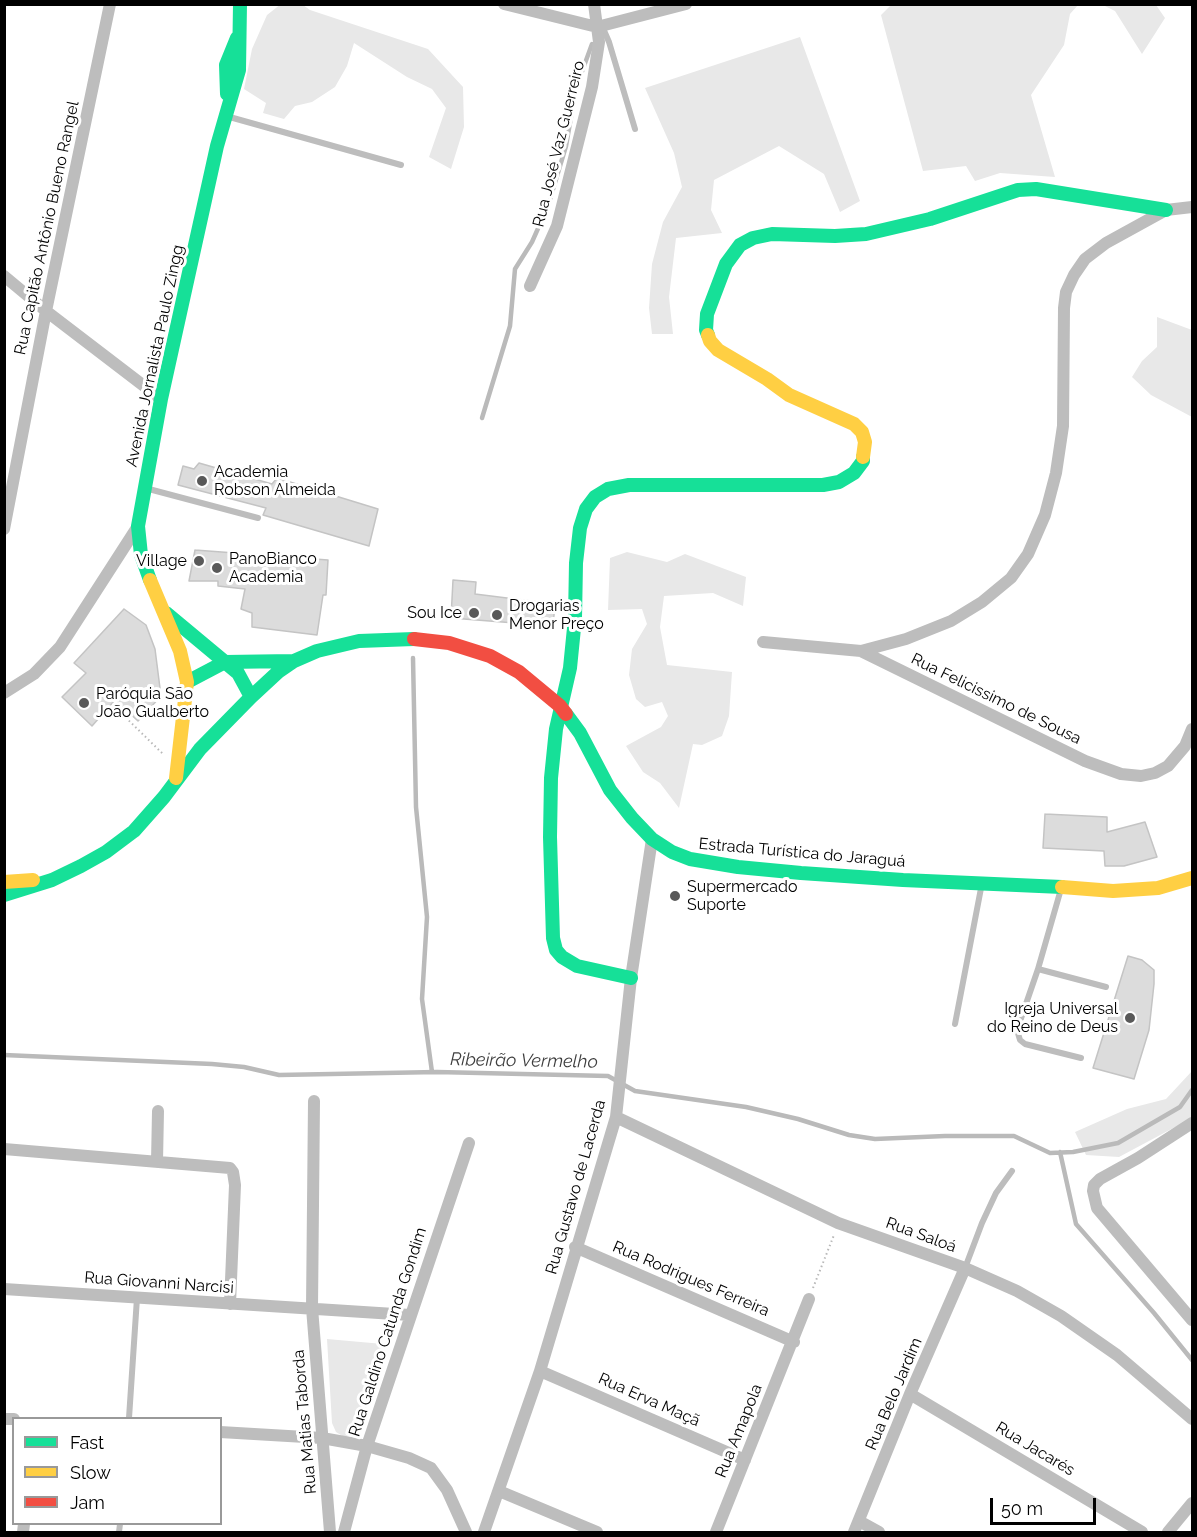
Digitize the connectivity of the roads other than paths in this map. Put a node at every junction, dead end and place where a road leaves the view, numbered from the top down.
1 (110, 4) edge
2 (504, 4) edge
3 (594, 4) edge
4 (686, 4) edge
5 (238, 5) edge
6 (600, 26) junction
7 (227, 110) junction
8 (635, 129) dead end
9 (401, 165) dead end
10 (1192, 207) edge
11 (1166, 210) junction
12 (4, 276) edge
13 (530, 286) dead end
14 (46, 311) junction
15 (161, 399) junction
16 (144, 488) junction
17 (258, 518) dead end
18 (138, 526) junction
19 (4, 529) edge
20 (165, 613) junction
21 (763, 642) dead end
22 (861, 651) junction
23 (294, 661) junction
24 (225, 662) junction
25 (187, 682) junction
26 (4, 693) edge
27 (251, 697) junction
28 (560, 706) junction
29 (1192, 729) edge
30 (183, 732) junction
31 (200, 749) junction
32 (176, 781) junction
33 (652, 839) junction
34 (1192, 878) edge
35 (52, 880) junction
36 (4, 882) edge
37 (982, 883) junction
38 (1062, 887) junction
39 (4, 895) edge
40 (1038, 969) junction
41 (631, 978) junction
42 (1106, 987) dead end
43 (955, 1024) dead end
44 (1081, 1058) dead end
45 (314, 1101) dead end
46 (158, 1111) dead end
47 (617, 1112) junction
48 (1192, 1123) edge
49 (469, 1143) dead end
50 (4, 1149) edge
51 (157, 1162) junction
52 (1012, 1171) dead end
53 (575, 1247) junction
54 (965, 1268) junction
55 (4, 1289) edge
56 (137, 1298) junction
57 (809, 1299) road end
58 (230, 1304) junction
59 (312, 1308) junction
60 (410, 1315) junction
61 (1192, 1320) edge
62 (794, 1342) junction
63 (540, 1371) junction
64 (910, 1394) junction
65 (129, 1417) edge
66 (1192, 1419) edge
67 (222, 1432) edge
68 (322, 1438) junction
69 (367, 1446) junction
70 (745, 1460) junction
71 (499, 1491) junction
72 (1192, 1503) edge
73 (856, 1527) edge
74 (330, 1533) edge
75 (344, 1533) edge
76 (466, 1533) edge
77 (484, 1533) edge
78 (597, 1533) edge
79 (716, 1533) edge
80 (879, 1533) edge
81 (1142, 1533) edge
82 (1168, 1533) edge

1 - 14 street, Rua Capitão Antônio Bueno Rangel
2 - 6 street
3 - 6 street, Rua José Vaz Guerreiro
4 - 6 street
5 - 7 main road, Avenida Jornalista Paulo Zingg
6 - 8 lane
6 - 13 street, Rua José Vaz Guerreiro
7 - 9 lane
7 - 15 main road, Avenida Jornalista Paulo Zingg
10 - 11 street
11 - 22 street
11 - 28 main road
12 - 14 street
14 - 15 street
14 - 19 street, Rua Capitão Antônio Bueno Rangel
15 - 16 main road, Avenida Jornalista Paulo Zingg
16 - 17 lane
16 - 18 main road, Avenida Jornalista Paulo Zingg
18 - 20 main road, Avenida Jornalista Paulo Zingg
18 - 26 street
20 - 24 main road, Avenida Jornalista Paulo Zingg
20 - 25 main road, Avenida Jornalista Paulo Zingg
21 - 22 street, Rua Felicissimo de Sousa
22 - 29 street, Rua Felicissimo de Sousa
23 - 24 main road
23 - 27 main road, Estrada Turística do Jaraguá
23 - 28 main road, Estrada Turística do Jaraguá
24 - 25 main road
24 - 27 main road, Avenida Jornalista Paulo Zingg
25 - 30 main road, Avenida Jornalista Paulo Zingg
27 - 31 main road, Estrada Turística do Jaraguá
28 - 33 main road, Estrada Turística do Jaraguá
28 - 41 main road
30 - 31 main road
30 - 32 main road, Avenida Jornalista Paulo Zingg
31 - 32 main road, Estrada Turística do Jaraguá
32 - 35 main road, Estrada Turística do Jaraguá
33 - 37 main road, Estrada Turística do Jaraguá
33 - 41 street, Rua Gustavo de Lacerda
34 - 38 main road, Estrada Turística do Jaraguá
35 - 36 main road, Estrada Turística do Jaraguá
35 - 39 main road, Estrada Turística do Jaraguá
37 - 38 main road, Estrada Turística do Jaraguá
37 - 43 lane
38 - 40 lane
40 - 42 lane
40 - 44 lane
41 - 47 street, Rua Gustavo de Lacerda
45 - 59 street, Rua Matias Taborda
46 - 51 street
47 - 53 street, Rua Gustavo de Lacerda
47 - 54 street, Rua Saloá
48 - 61 street
49 - 60 street, Rua Galdino Catunda Gondim
50 - 51 street
51 - 58 street
52 - 54 lane
53 - 62 street, Rua Rodrigues Ferreira
53 - 63 street, Rua Gustavo de Lacerda
54 - 64 street, Rua Belo Jardim
54 - 66 street, Rua Saloá
55 - 56 street, Rua Giovanni Narcisi
56 - 58 street, Rua Giovanni Narcisi
56 - 65 lane
57 - 62 street, Rua Amapola
58 - 59 street, Rua Giovanni Narcisi
59 - 60 street, Rua Giovanni Narcisi
59 - 68 street, Rua Matias Taborda
60 - 69 street, Rua Galdino Catunda Gondim
62 - 70 street, Rua Amapola
63 - 70 street, Rua Erva Maçã
63 - 71 street, Rua Gustavo de Lacerda
64 - 73 street, Rua Belo Jardim
64 - 81 street, Rua Jacarés
67 - 68 street
68 - 69 street
68 - 74 street, Rua Matias Taborda
69 - 75 street, Rua Galdino Catunda Gondim
69 - 76 street
70 - 79 street, Rua Amapola
71 - 77 street, Rua Gustavo de Lacerda
71 - 78 street
72 - 82 street
73 - 80 street

